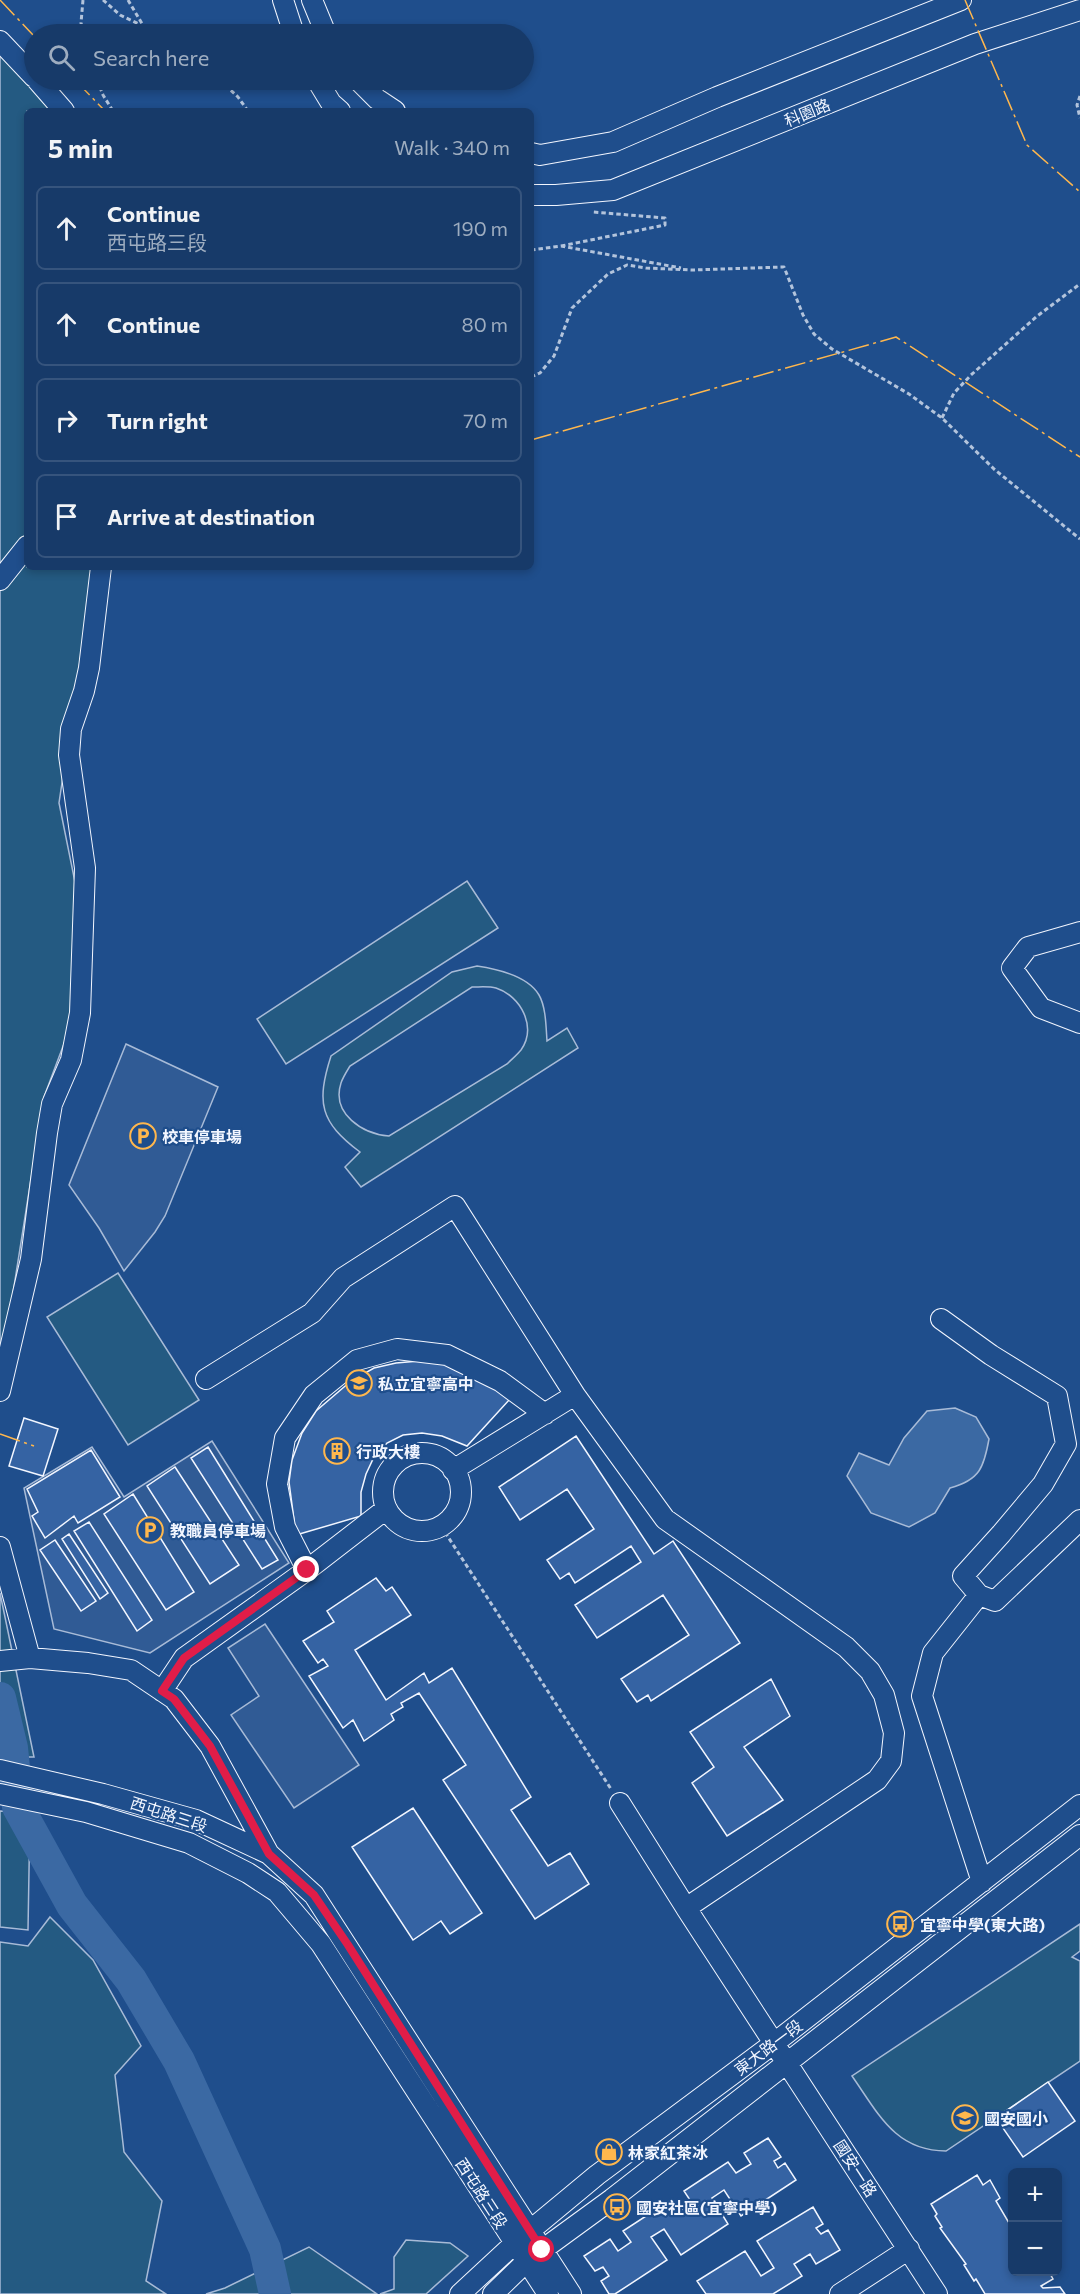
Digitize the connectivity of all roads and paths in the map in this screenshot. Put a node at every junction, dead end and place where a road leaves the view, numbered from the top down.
1 (84, 0) edge
2 (103, 0) edge
3 (128, 0) edge
4 (283, 0) edge
5 (312, 0) edge
6 (961, 0) edge
7 (1080, 9) edge
8 (81, 24) edge
9 (137, 24) edge
10 (143, 24) edge
11 (291, 24) edge
12 (322, 24) edge
13 (0, 41) edge
14 (24, 66) edge
15 (46, 90) edge
16 (101, 90) edge
17 (231, 90) edge
18 (323, 90) edge
19 (368, 90) edge
20 (1080, 96) edge
21 (61, 108) edge
22 (112, 108) edge
23 (246, 108) edge
24 (337, 108) edge
25 (390, 108) edge
26 (1080, 118) edge
27 (534, 154) edge
28 (581, 193) junction
29 (534, 195) edge
30 (561, 246) junction
31 (534, 250) edge
32 (692, 270) junction
33 (1080, 284) edge
34 (534, 376) edge
35 (942, 418) junction
36 (1080, 539) edge
37 (24, 550) edge
38 (101, 570) edge
39 (0, 580) edge
40 (1080, 932) edge
41 (1080, 1023) edge
42 (941, 1319) dead end
43 (206, 1379) dead end
44 (0, 1391) edge
45 (575, 1395) junction
46 (545, 1414) junction
47 (453, 1470) junction
48 (387, 1509) junction
49 (1080, 1520) edge
50 (441, 1526) junction
51 (0, 1547) edge
52 (307, 1570) junction
53 (979, 1595) junction
54 (30, 1658) junction
55 (0, 1660) edge
56 (162, 1691) junction
57 (0, 1770) edge
58 (2, 1795) edge
59 (620, 1803) joint
60 (1080, 1805) edge
61 (1080, 1835) edge
62 (269, 1854) junction
63 (982, 1882) junction
64 (686, 1908) junction
65 (773, 2044) junction
66 (787, 2062) junction
67 (531, 2230) junction
68 (514, 2243) junction
69 (909, 2249) junction
70 (535, 2256) junction
71 (460, 2294) edge
72 (493, 2294) edge
73 (548, 2294) edge
74 (571, 2294) edge
75 (840, 2294) edge
76 (937, 2294) edge

1 - 8 path
2 - 9 path
3 - 10 path
4 - 11 street
5 - 12 street
6 - 27 street
7 - 28 street, 科園路
13 - 14 street
15 - 21 street
16 - 22 path
17 - 23 path
18 - 24 street
19 - 25 street
20 - 26 path
28 - 29 street, 科園路
28 - 30 path
30 - 31 path
30 - 32 path
32 - 34 path
32 - 35 path
33 - 35 path
35 - 36 path
37 - 39 street
38 - 44 street
40 - 41 street
42 - 53 street
43 - 45 street
45 - 46 street
45 - 64 street
46 - 47 street
46 - 52 street
47 - 48 street
47 - 50 street
48 - 50 street
48 - 52 street
49 - 53 street
50 - 59 path
51 - 54 street
52 - 56 street
53 - 63 street
54 - 55 street
54 - 56 street
56 - 62 street
57 - 62 street, 西屯路三段
58 - 68 street, 西屯路三段
59 - 64 street, 國安一路
60 - 63 street, 東大路一段
61 - 66 street, 東大路一段
62 - 67 street, 西屯路三段
63 - 65 street, 東大路一段
64 - 65 street, 國安一路
65 - 66 street, 國安一路
65 - 67 street, 東大路一段
66 - 69 street, 國安一路
66 - 70 street, 東大路一段
67 - 68 street, 東大路一段
67 - 70 street, 西屯路三段
68 - 70 street, 西屯路三段
68 - 71 street, 東大路一段
69 - 75 street
69 - 76 street, 國安一路
70 - 72 street, 東大路一段
70 - 73 street, 西屯路三段
70 - 74 street, 西屯路三段

